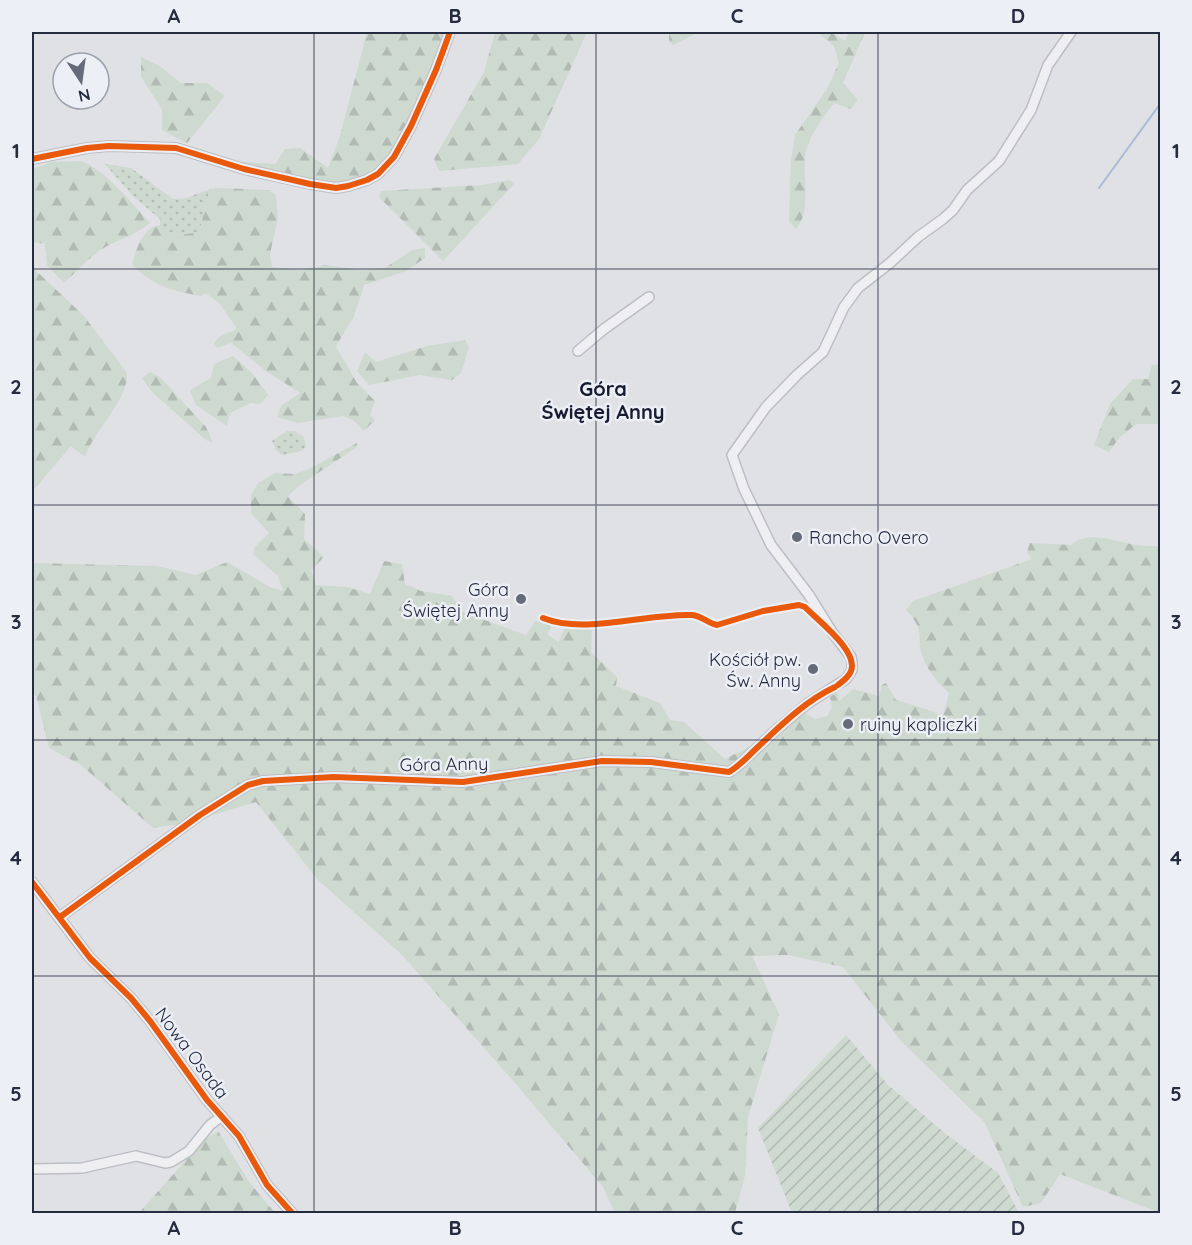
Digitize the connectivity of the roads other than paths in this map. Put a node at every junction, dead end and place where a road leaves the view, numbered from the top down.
1 (450, 32) edge
2 (1071, 32) edge
3 (32, 159) edge
4 (649, 297) dead end
5 (578, 351) dead end
6 (32, 882) edge
7 (60, 917) junction
8 (222, 1116) junction
9 (32, 1169) edge
10 (292, 1214) edge

1 - 3 street
2 - 7 street, Góra Anny
4 - 5 street
6 - 7 street, Nowa Osada
7 - 8 street, Nowa Osada
8 - 9 street
8 - 10 street, Nowa Osada

